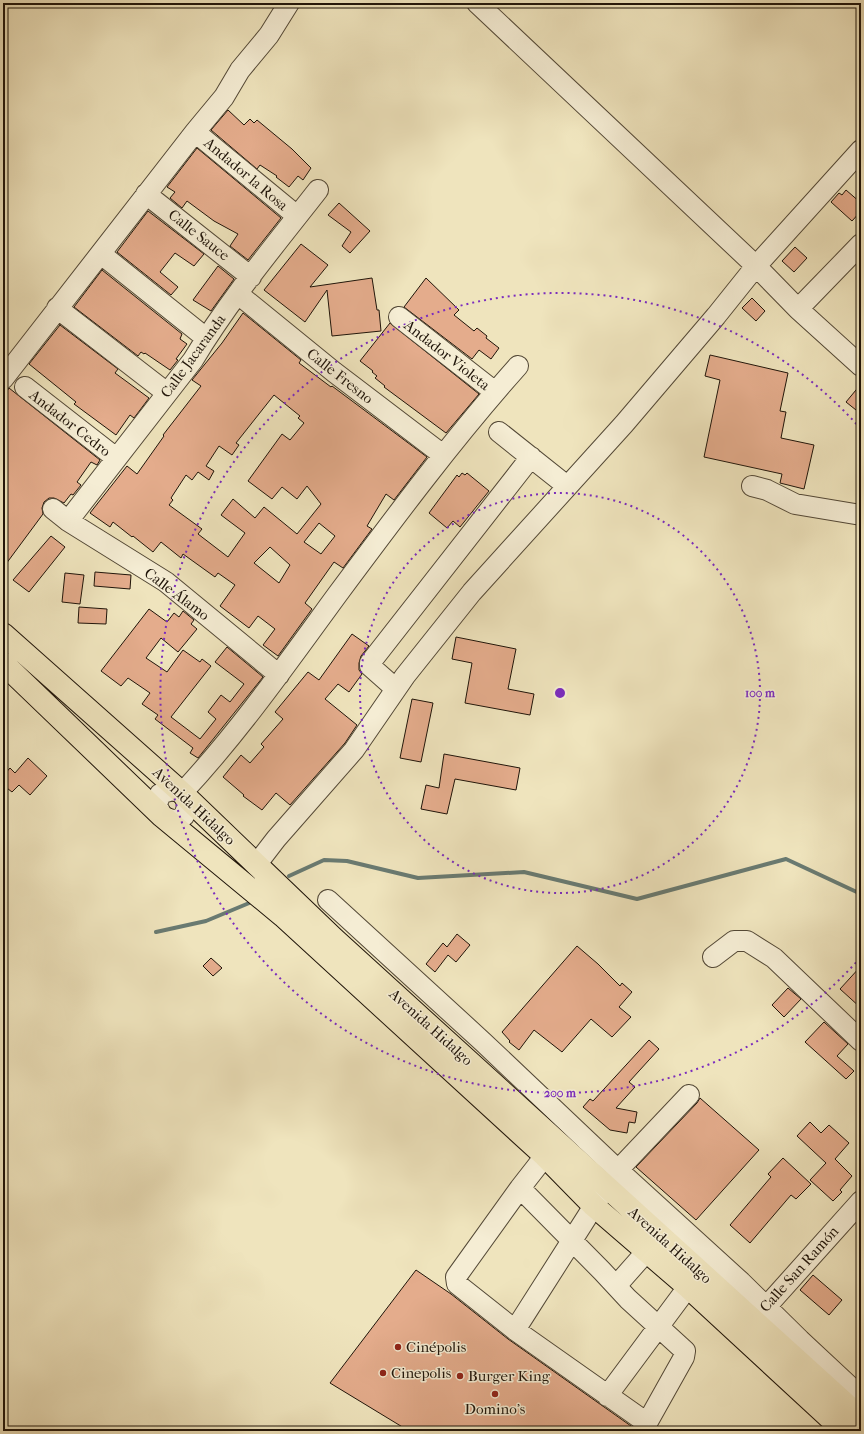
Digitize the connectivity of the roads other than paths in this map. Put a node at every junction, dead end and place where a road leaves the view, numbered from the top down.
1 (289, 3) edge
2 (477, 3) edge
3 (195, 132) junction
4 (861, 150) edge
5 (318, 190) dead end
6 (146, 194) junction
7 (297, 216) junction
8 (861, 244) edge
9 (101, 254) junction
10 (756, 266) junction
11 (251, 277) junction
12 (238, 294) junction
13 (57, 308) junction
14 (798, 309) junction
15 (399, 317) dead end
16 (206, 338) junction
17 (518, 366) dead end
18 (861, 366) edge
19 (3, 379) edge
20 (25, 387) dead end
21 (495, 392) junction
22 (167, 393) junction
23 (499, 432) dead end
24 (443, 455) junction
25 (531, 457) junction
26 (116, 458) junction
27 (567, 486) junction
28 (752, 486) dead end
29 (53, 509) dead end
30 (861, 515) edge
31 (68, 521) junction
32 (3, 634) edge
33 (3, 663) edge
34 (279, 675) junction
35 (396, 689) junction
36 (182, 793) junction
37 (162, 816) junction
38 (256, 865) junction
39 (328, 900) dead end
40 (713, 957) dead end
41 (861, 1041) edge
42 (689, 1095) dead end
43 (545, 1156) junction
44 (612, 1179) junction
45 (520, 1188) junction
46 (861, 1201) edge
47 (594, 1206) junction
48 (573, 1241) junction
49 (647, 1251) junction
50 (616, 1286) junction
51 (688, 1287) junction
52 (759, 1313) junction
53 (658, 1327) junction
54 (515, 1330) junction
55 (607, 1396) junction
56 (861, 1397) edge
57 (861, 1418) edge
58 (644, 1427) edge
59 (844, 1431) edge

1 - 3 street
2 - 10 street
3 - 6 street
3 - 7 street, Andador la Rosa
4 - 10 street
5 - 7 street, Calle Jacaranda
6 - 9 street
6 - 11 street, Calle Sauce
7 - 11 street, Calle Jacaranda
8 - 14 street
9 - 13 street
9 - 16 street
10 - 14 street
10 - 27 street
11 - 12 street, Calle Jacaranda
12 - 16 street, Calle Jacaranda
12 - 24 street, Calle Fresno
13 - 19 street
13 - 22 street
14 - 18 street
15 - 21 street, Andador Violeta
16 - 22 street, Calle Jacaranda
17 - 21 street
20 - 26 street, Andador Cedro
21 - 24 street
22 - 26 street, Calle Jacaranda
23 - 25 street
24 - 34 street
25 - 27 street
25 - 35 street
26 - 31 street, Calle Jacaranda
27 - 35 street
28 - 30 street
29 - 31 street, Calle Álamo
31 - 34 street, Calle Álamo
32 - 36 main road, Avenida Hidalgo
33 - 37 main road, Avenida Hidalgo
34 - 36 street
35 - 38 street
36 - 37 street
36 - 38 main road, Avenida Hidalgo
37 - 43 main road, Avenida Hidalgo
38 - 44 main road, Avenida Hidalgo
39 - 44 street
40 - 41 street
42 - 44 street
43 - 45 street
43 - 47 main road, Avenida Hidalgo
44 - 47 street
44 - 52 main road, Avenida Hidalgo
45 - 48 street
45 - 54 street
46 - 52 street, Calle San Ramón
47 - 48 street
47 - 49 main road, Avenida Hidalgo
48 - 50 street
48 - 54 street
49 - 50 street
49 - 51 main road, Avenida Hidalgo
50 - 53 street
51 - 53 street
51 - 59 main road, Avenida Hidalgo
52 - 56 street
52 - 57 main road, Avenida Hidalgo
53 - 55 street
53 - 58 street
54 - 55 street
55 - 58 street

